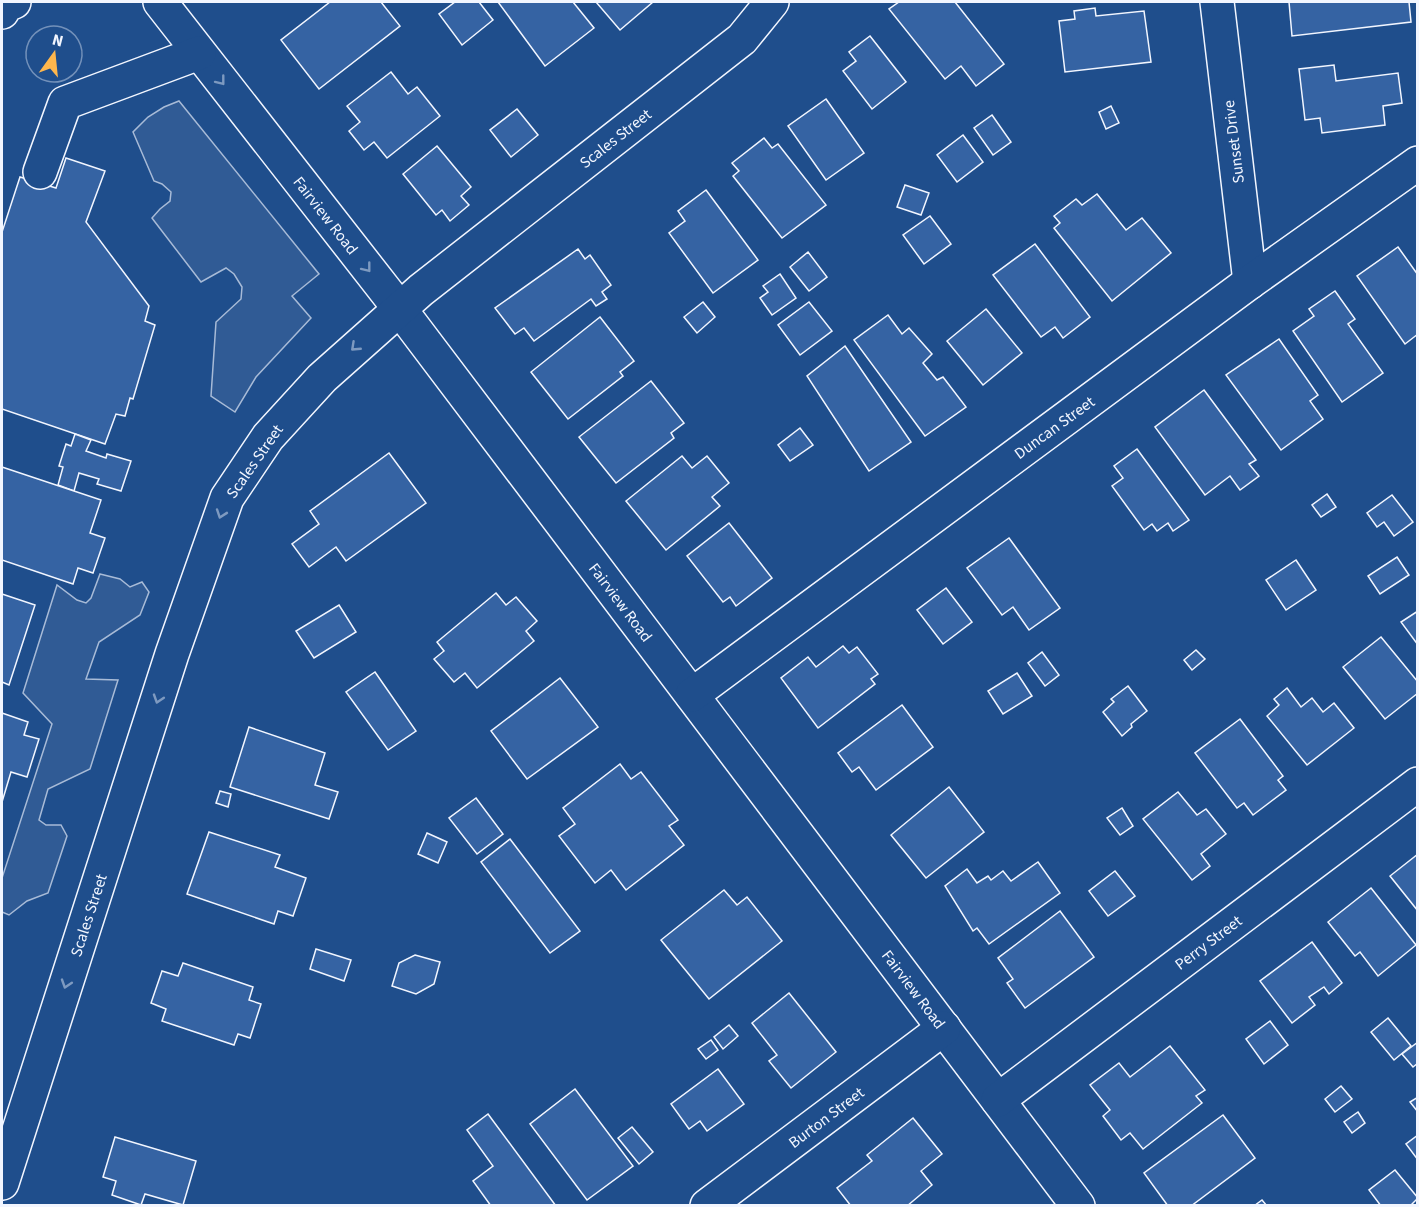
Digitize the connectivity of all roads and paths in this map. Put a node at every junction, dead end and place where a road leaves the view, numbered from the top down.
1 (14, 2) edge
2 (772, 2) edge
3 (1217, 2) edge
4 (176, 7) edge
5 (2, 12) edge
6 (199, 52) junction
7 (1418, 163) edge
8 (40, 172) dead end
9 (1250, 282) junction
10 (399, 308) junction
11 (692, 695) junction
12 (1418, 784) edge
13 (944, 1028) junction
14 (998, 1100) junction
15 (2, 1184) edge
16 (707, 1206) edge
17 (1078, 1206) edge

1 - 5 street
2 - 10 street, Scales Street
3 - 9 street, Sunset Drive
4 - 6 street, Fairview Road
6 - 8 street
6 -> 10 street, Fairview Road
7 - 9 street, Duncan Street
9 - 11 street, Duncan Street
10 - 11 street, Fairview Road
10 -> 15 street, Scales Street
11 - 13 street, Fairview Road
12 - 14 street, Perry Street
13 - 14 street, Fairview Road
13 - 16 street, Burton Street
14 - 17 street, Fairview Road

